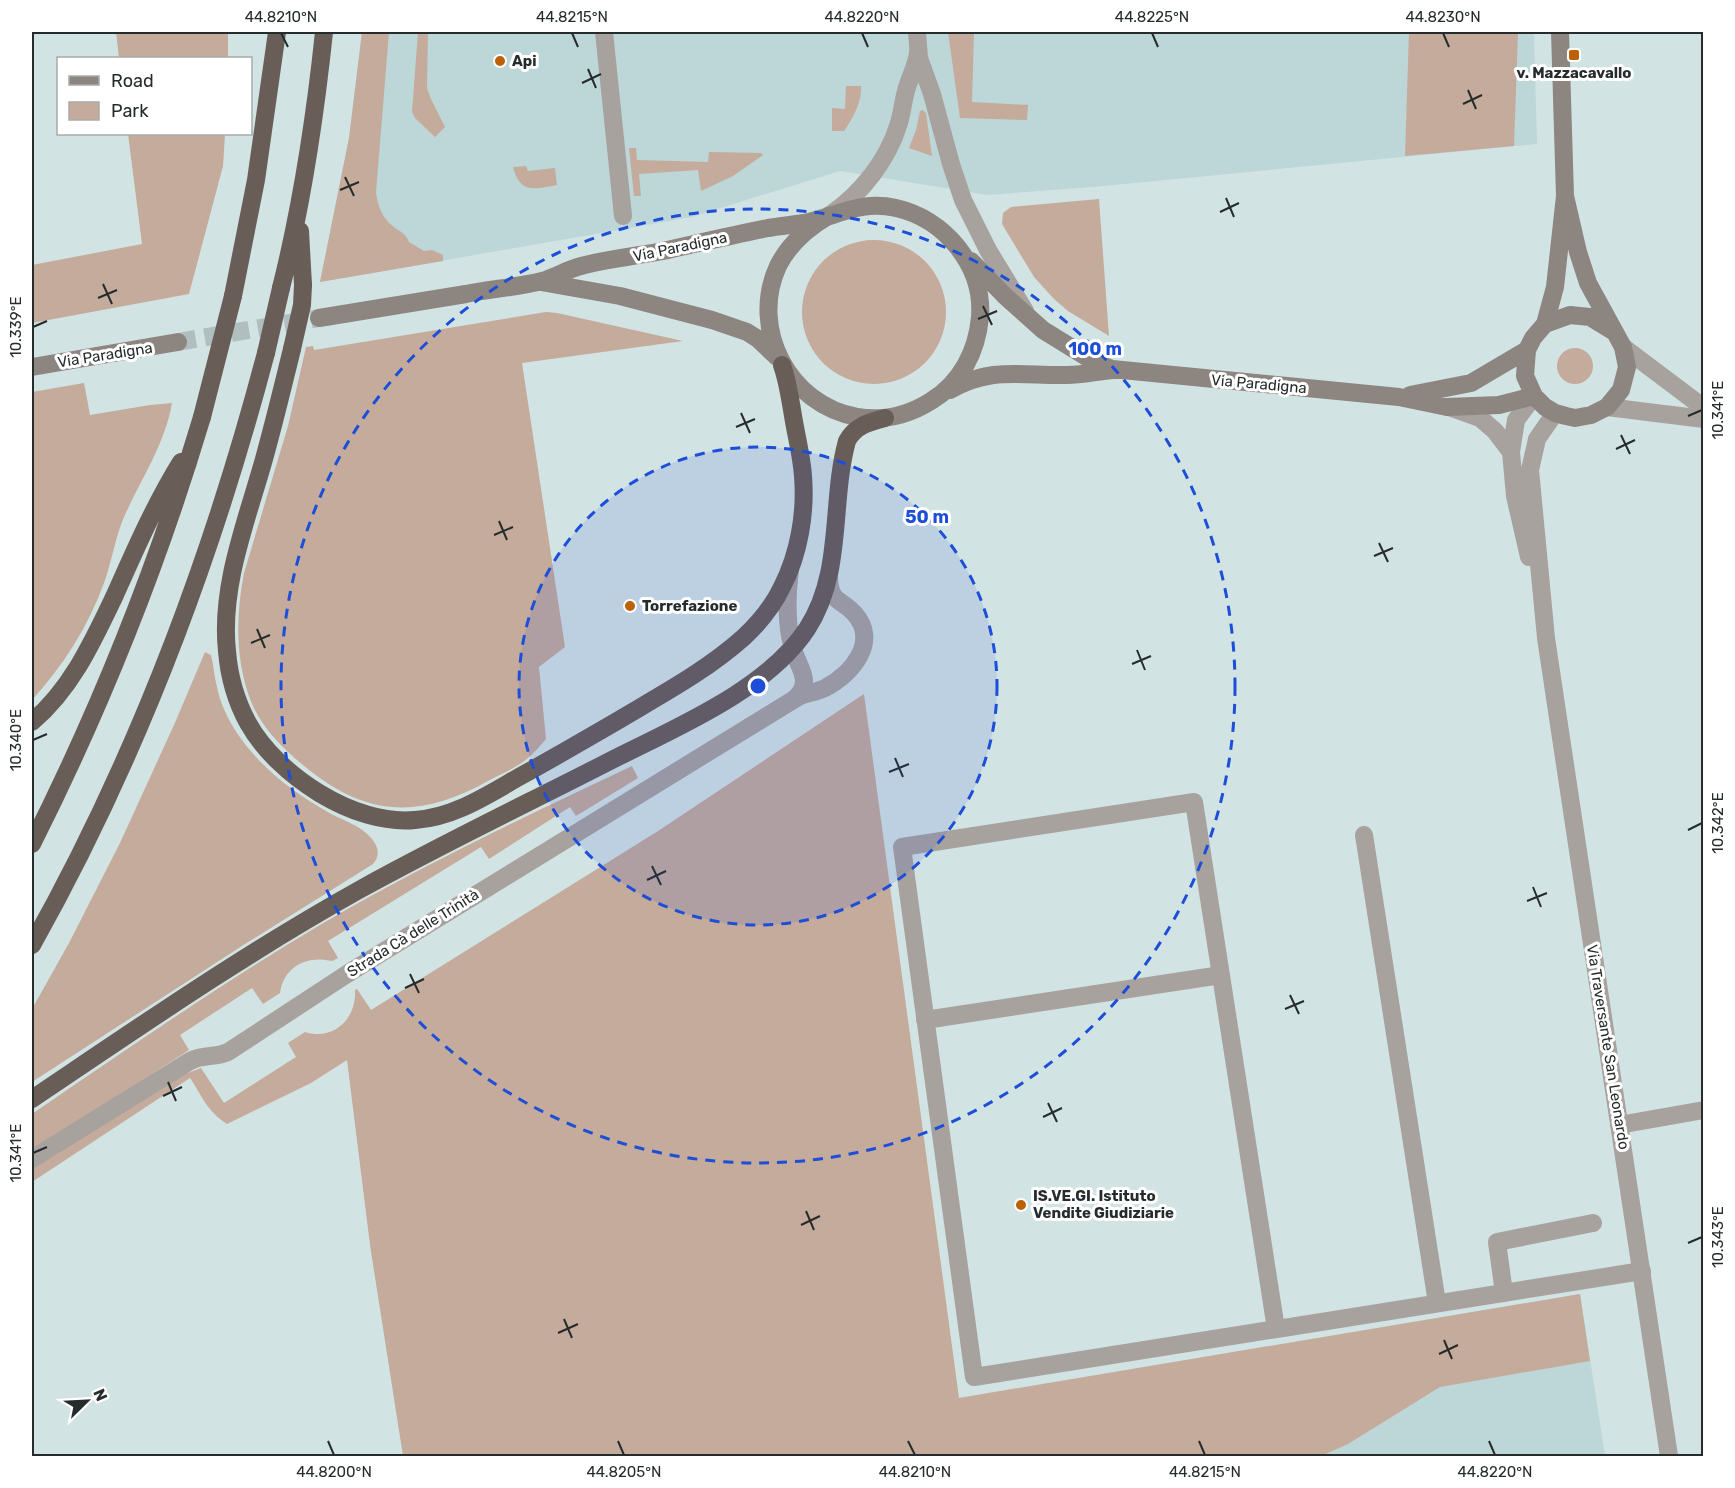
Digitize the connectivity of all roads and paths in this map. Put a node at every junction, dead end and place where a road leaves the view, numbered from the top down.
1 (277, 32) edge
2 (324, 32) edge
3 (604, 32) edge
4 (1560, 32) edge
5 (917, 41) edge
6 (1565, 196) junction
7 (300, 199) junction
8 (622, 216) dead end
9 (828, 216) junction
10 (956, 244) junction
11 (533, 282) junction
12 (319, 318) tunnel mouth
13 (1036, 324) junction
14 (1545, 324) junction
15 (1613, 331) junction
16 (178, 342) tunnel mouth
17 (1623, 347) junction
18 (1527, 350) junction
19 (782, 365) junction
20 (32, 367) edge
21 (1118, 370) junction
22 (1534, 396) junction
23 (1399, 397) junction
24 (934, 400) junction
25 (1447, 407) junction
26 (1607, 407) junction
27 (1704, 408) edge
28 (1555, 413) junction
29 (202, 417) junction
30 (885, 418) junction
31 (1704, 418) edge
32 (1511, 452) junction
33 (793, 560) junction
34 (829, 577) junction
35 (1546, 638) junction
36 (792, 648) junction
37 (793, 700) junction
38 (32, 722) edge
39 (1364, 835) dead end
40 (32, 844) edge
41 (32, 945) edge
42 (1221, 975) junction
43 (925, 1020) junction
44 (32, 1099) edge
45 (1704, 1110) edge
46 (1619, 1125) junction
47 (32, 1159) edge
48 (1593, 1223) dead end
49 (1642, 1271) junction
50 (1504, 1293) junction
51 (1437, 1303) junction
52 (1276, 1329) junction
53 (1670, 1456) edge

1 - 29 highway, bridge
2 - 7 highway
3 - 8 street
4 - 6 street
5 - 9 street
5 - 13 street
6 - 14 street
6 - 15 street
7 - 33 highway, bridge
7 - 41 highway, bridge
9 - 10 street, Via Paradigna
9 - 11 street, Via Paradigna
9 - 19 street, Via Paradigna
10 - 13 street, Via Paradigna
10 - 24 street, Via Paradigna
11 - 12 street, Via Paradigna
11 - 19 street, Via Paradigna
13 - 21 street, Via Paradigna
14 - 15 street
14 - 18 street, Via Paradigna
15 - 17 street
16 - 20 street, Via Paradigna
17 - 26 street
17 - 27 street
18 - 22 street
18 - 23 street, Via Paradigna
19 - 30 street, Via Paradigna
19 - 33 highway
21 - 23 street, Via Paradigna
21 - 24 street, Via Paradigna
22 - 25 street, Via Paradigna
22 - 28 street
22 - 32 street, Via Traversante San Leonardo
23 - 25 street, Via Paradigna
24 - 30 street, Via Paradigna
25 - 32 street, Via Paradigna
26 - 28 street
26 - 31 street
28 - 35 street, Via Traversante San Leonardo
29 - 38 highway
29 - 40 highway
30 - 34 highway
32 - 35 street, Via Traversante San Leonardo
33 - 36 street
34 - 36 highway
34 - 37 street, Strada Cà delle Trinità
35 - 46 street, Via Traversante San Leonardo
36 - 37 street
36 - 44 highway
37 - 47 street, Strada Cà delle Trinità
39 - 51 street
42 - 43 street
42 - 43 street
42 - 52 street
43 - 52 street
45 - 46 street
46 - 49 street, Via Traversante San Leonardo
48 - 50 street
49 - 50 street
49 - 53 street, Via Traversante San Leonardo
50 - 51 street
51 - 52 street

